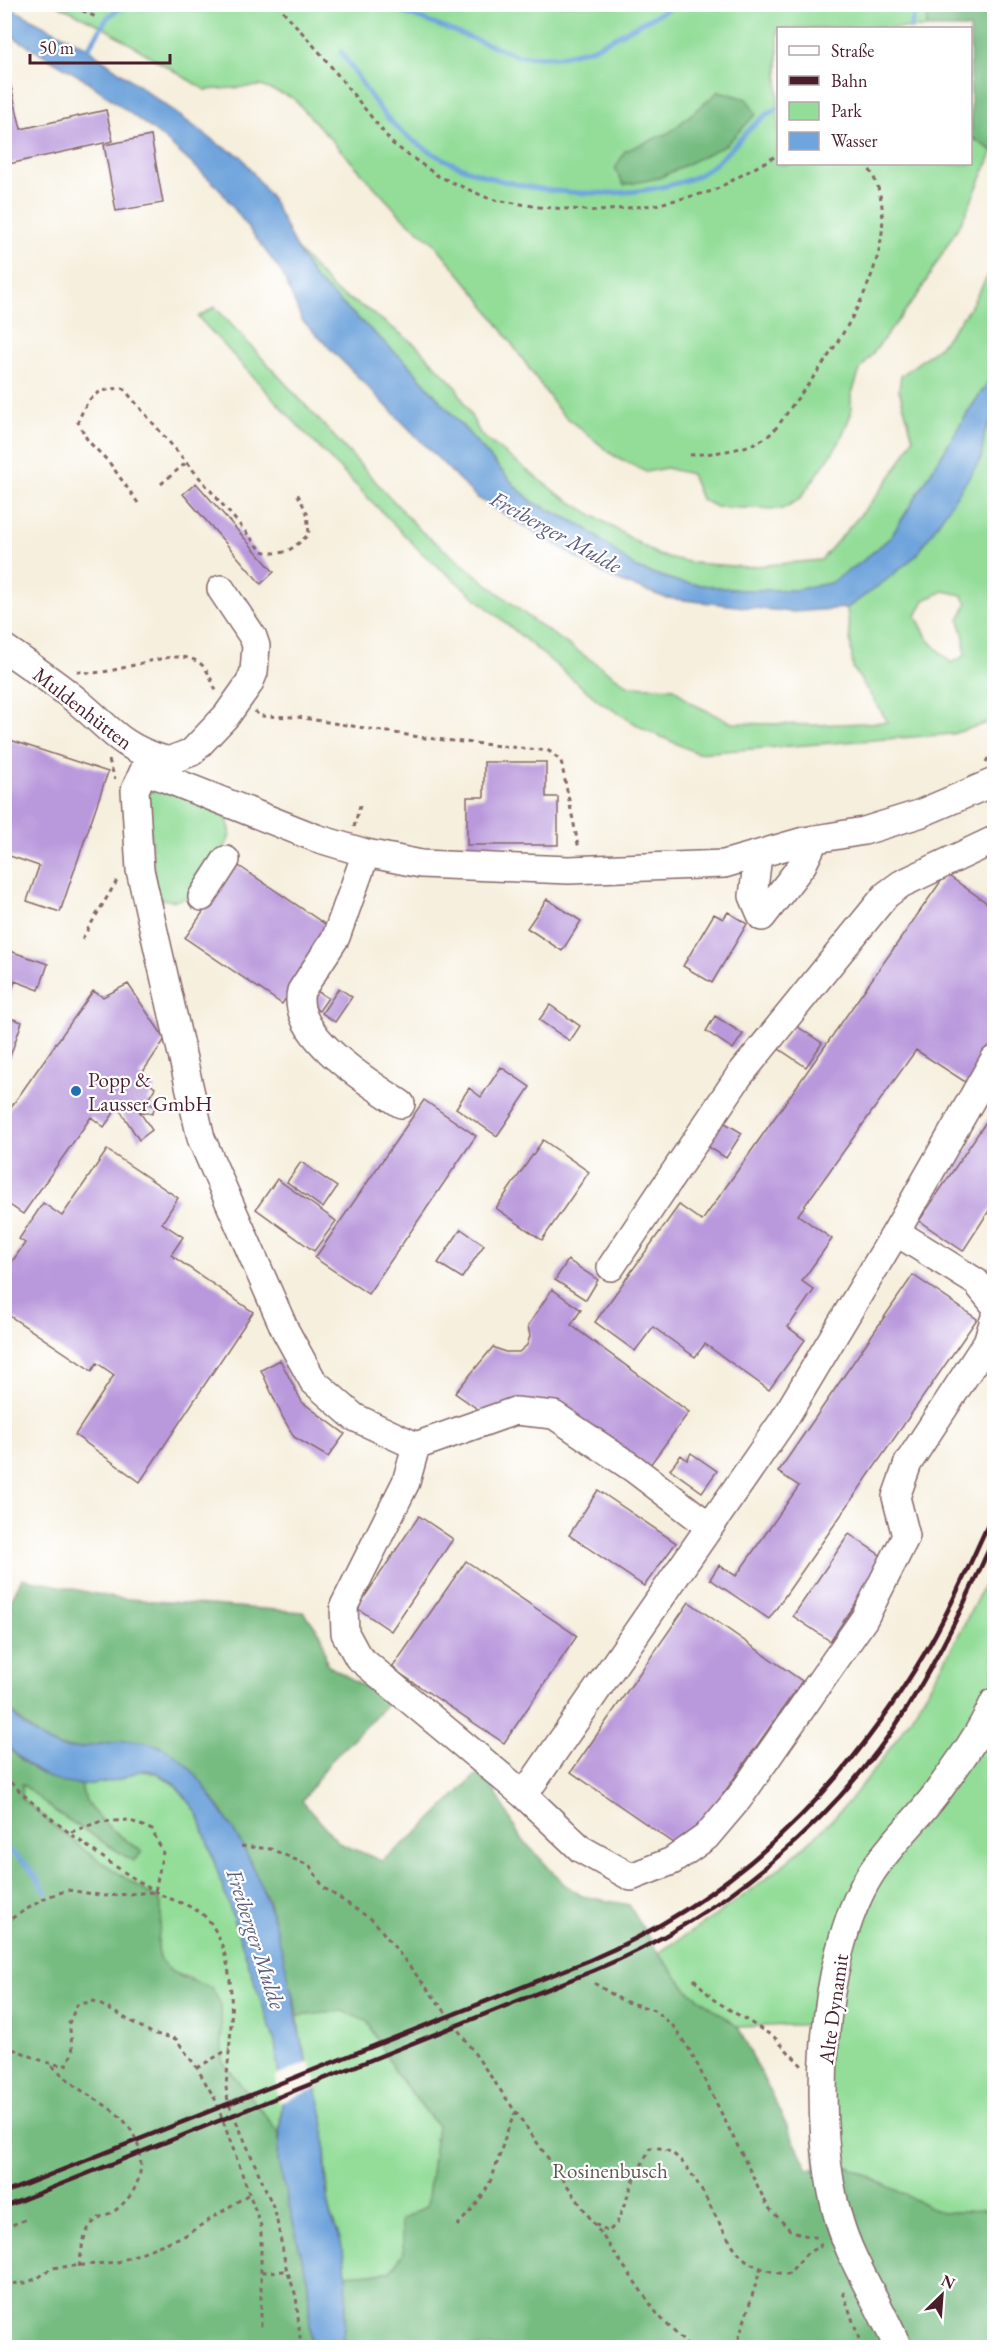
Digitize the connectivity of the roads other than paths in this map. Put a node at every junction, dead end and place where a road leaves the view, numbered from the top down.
1 (221, 589) dead end
2 (4, 648) edge
3 (255, 711) road end
4 (227, 715) junction
5 (154, 765) junction
6 (994, 782) edge
7 (815, 839) junction
8 (994, 840) edge
9 (360, 843) junction
10 (758, 856) junction
11 (226, 860) dead end
12 (202, 897) dead end
13 (994, 1060) edge
14 (401, 1104) dead end
15 (896, 1232) junction
16 (611, 1267) dead end
17 (994, 1304) edge
18 (994, 1320) edge
19 (416, 1446) junction
20 (709, 1526) junction
21 (994, 1702) edge
22 (524, 1795) junction
23 (898, 2348) edge

1 - 4 street
2 - 5 street, Muldenhütten
3 - 4 street
4 - 5 street
5 - 9 street, Muldenhütten
5 - 19 street
6 - 7 street, Muldenhütten
7 - 10 street, Muldenhütten
7 - 10 street
8 - 16 street
9 - 10 street, Muldenhütten
9 - 14 street
11 - 12 street
13 - 15 street
15 - 17 street
15 - 20 street
18 - 22 street
19 - 20 street
19 - 22 street
20 - 22 street
21 - 23 street, Alte Dynamit

